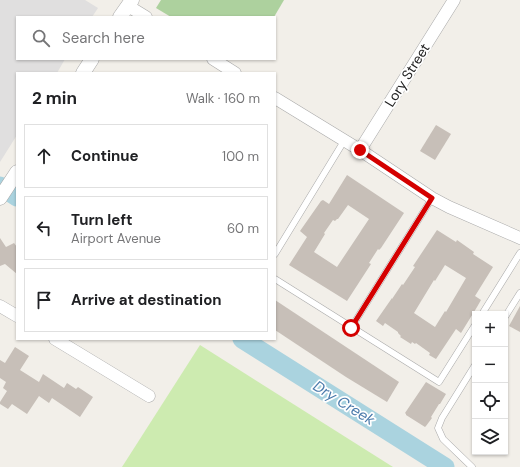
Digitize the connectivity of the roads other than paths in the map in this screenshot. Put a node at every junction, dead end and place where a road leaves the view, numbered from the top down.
1 (454, 0) edge
2 (125, 6) edge
3 (144, 16) edge
4 (91, 60) edge
5 (215, 60) edge
6 (84, 72) edge
7 (233, 72) edge
8 (276, 99) edge
9 (344, 141) junction
10 (360, 150) junction
11 (16, 174) edge
12 (0, 198) edge
13 (432, 198) junction
14 (520, 238) edge
15 (276, 252) edge
16 (520, 253) edge
17 (276, 280) edge
18 (520, 293) edge
19 (0, 306) edge
20 (484, 311) edge
21 (508, 312) edge
22 (16, 315) edge
23 (351, 328) junction
24 (472, 330) edge
25 (57, 340) edge
26 (472, 370) edge
27 (149, 396) dead end
28 (472, 467) edge

1 - 10 street, Lory Street
2 - 3 street
4 - 6 street
5 - 7 street
8 - 9 street
9 - 10 street
9 - 15 lane
10 - 13 street
11 - 12 street
13 - 14 street
13 - 23 lane
16 - 20 lane
17 - 23 lane
18 - 21 lane
19 - 22 street
23 - 24 lane
25 - 27 street
26 - 28 lane

